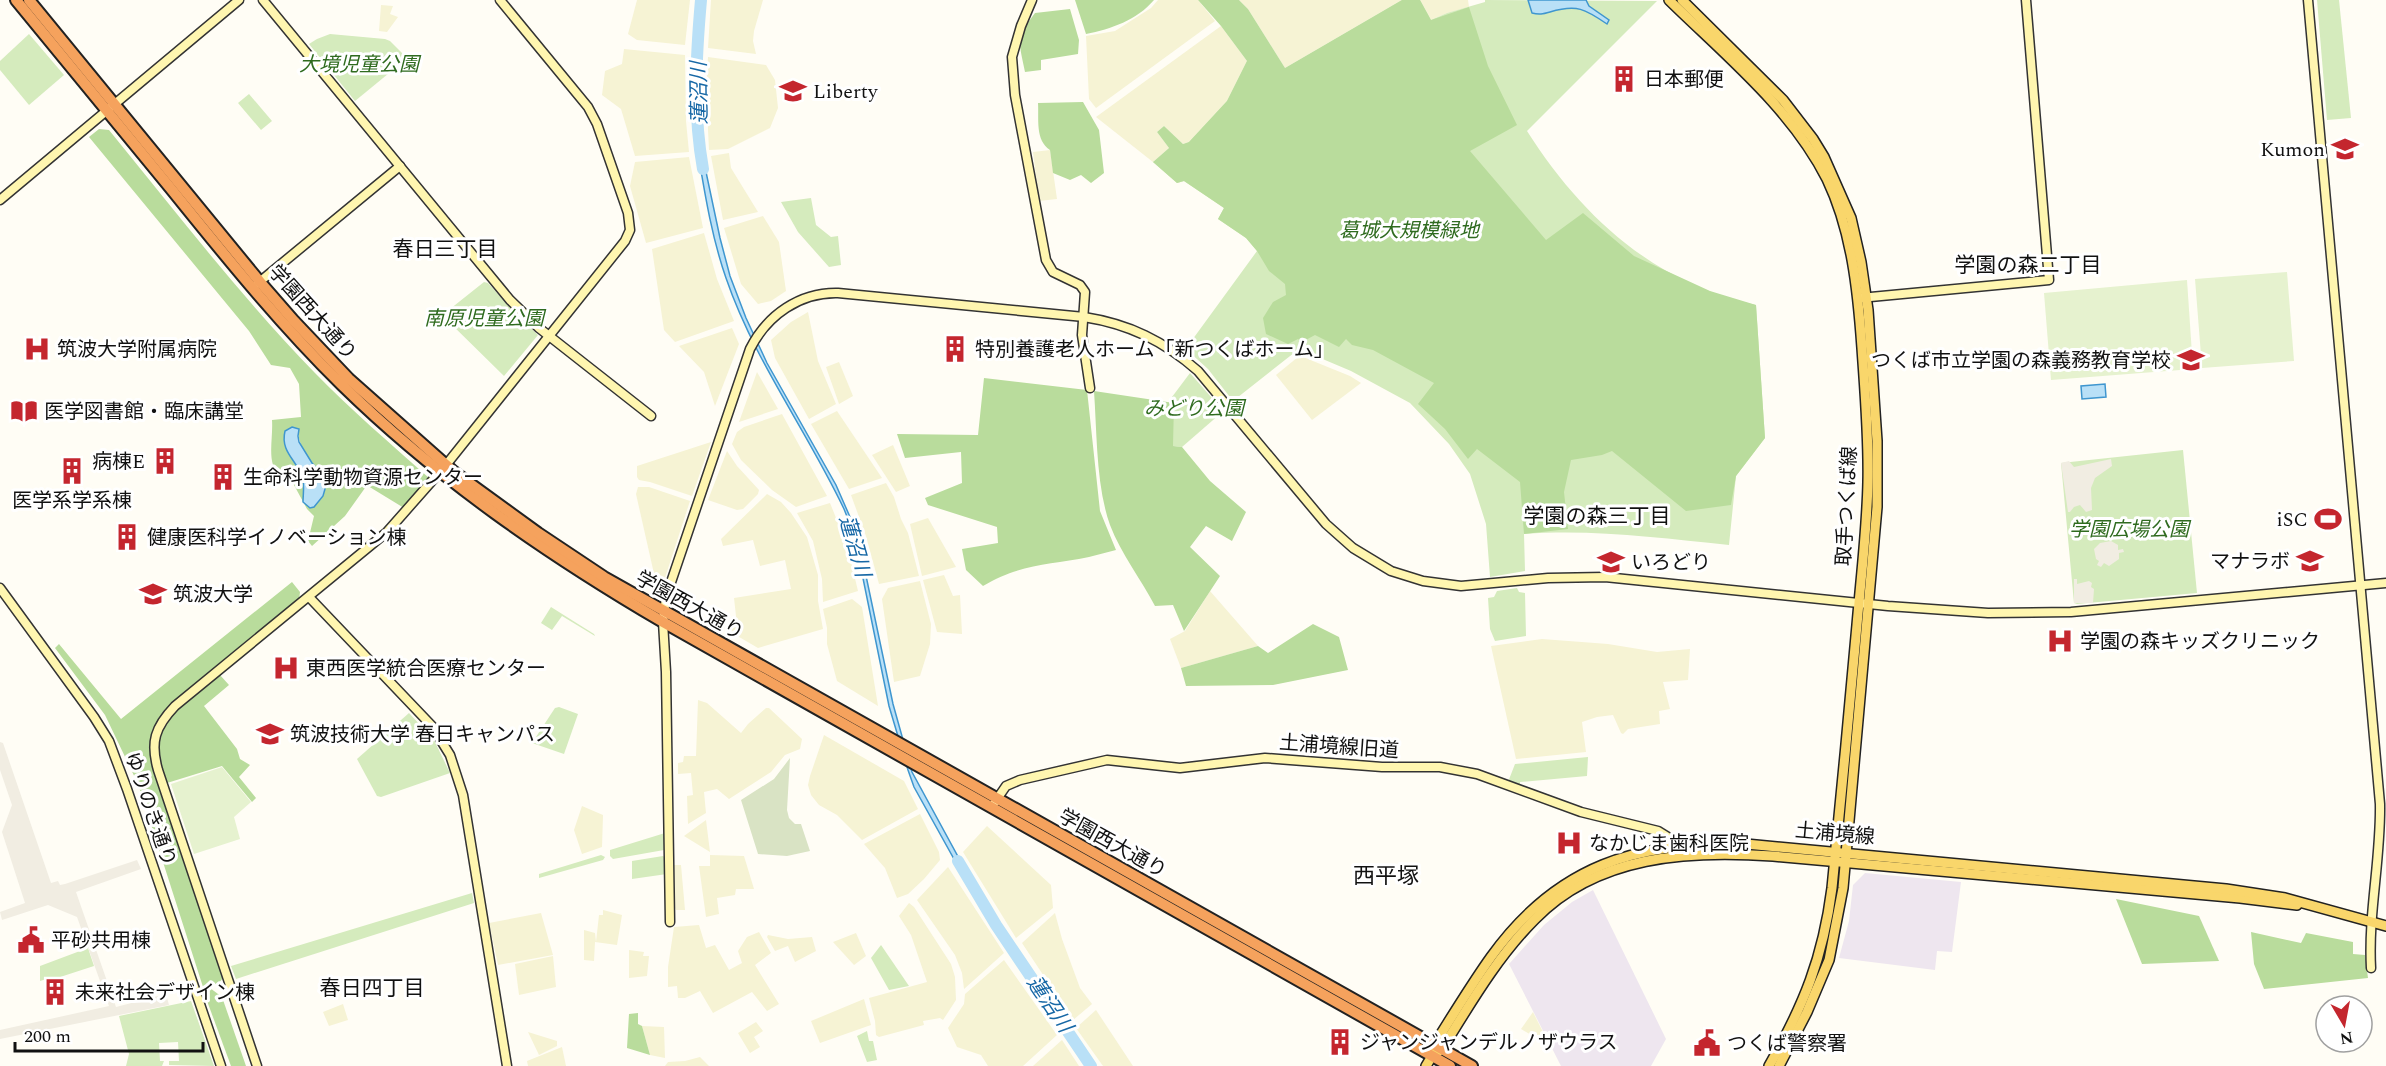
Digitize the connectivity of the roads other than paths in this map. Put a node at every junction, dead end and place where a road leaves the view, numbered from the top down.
1 (16, 0) edge
2 (29, 0) edge
3 (239, 0) edge
4 (263, 0) edge
5 (500, 0) edge
6 (1032, 0) edge
7 (1669, 0) edge
8 (1682, 0) edge
9 (2026, 0) edge
10 (2308, 0) edge
11 (111, 107) junction
12 (400, 166) junction
13 (0, 200) edge
14 (256, 285) junction
15 (1862, 298) junction
16 (1084, 317) junction
17 (549, 336) junction
18 (1090, 388) dead end
19 (651, 416) dead end
20 (443, 469) junction
21 (2386, 584) edge
22 (2361, 587) junction
23 (0, 588) edge
24 (309, 597) junction
25 (1858, 604) junction
26 (1869, 605) junction
27 (663, 616) junction
28 (994, 803) junction
29 (1673, 850) junction
30 (1840, 856) junction
31 (2371, 921) junction
32 (670, 922) dead end
33 (2386, 926) edge
34 (2371, 968) dead end
35 (1438, 1047) junction
36 (1429, 1061) edge
37 (221, 1066) edge
38 (257, 1066) edge
39 (507, 1066) edge
40 (1450, 1066) edge
41 (1472, 1066) edge
42 (1769, 1066) edge
43 (1779, 1066) edge

1 - 11 highway, 学園西大通り
2 - 11 highway, 学園西大通り
3 - 11 street
4 - 12 street
5 - 17 street
6 - 16 street
7 - 15 main road, 取手つくば線
8 - 15 main road, 取手つくば線
9 - 15 street
10 - 22 street
11 - 13 street
11 - 14 highway, 学園西大通り
12 - 14 street
12 - 17 street
14 - 20 highway, 学園西大通り
15 - 25 main road, 取手つくば線
15 - 26 main road, 取手つくば線
16 - 18 street
16 - 25 street
16 - 27 street
17 - 19 street
17 - 20 street
20 - 24 street
20 - 27 highway, 学園西大通り
21 - 22 street
22 - 26 street
22 - 31 street
23 - 37 street, ゆりのき通り
24 - 38 street
24 - 39 street
25 - 26 street
25 - 30 main road, 取手つくば線
26 - 30 main road, 取手つくば線
27 - 28 highway, 学園西大通り
27 - 28 highway, 学園西大通り
27 - 32 street
28 - 29 street, 土浦境線旧道
28 - 35 highway, 学園西大通り
28 - 36 highway, 学園西大通り
29 - 30 main road, 土浦境線
29 - 35 main road, 土浦境線
30 - 31 main road, 土浦境線
30 - 42 main road, 取手つくば線
30 - 43 main road, 取手つくば線
31 - 33 main road, 土浦境線
31 - 34 street
35 - 36 main road
35 - 41 highway, 学園西大通り
36 - 40 highway, 学園西大通り

